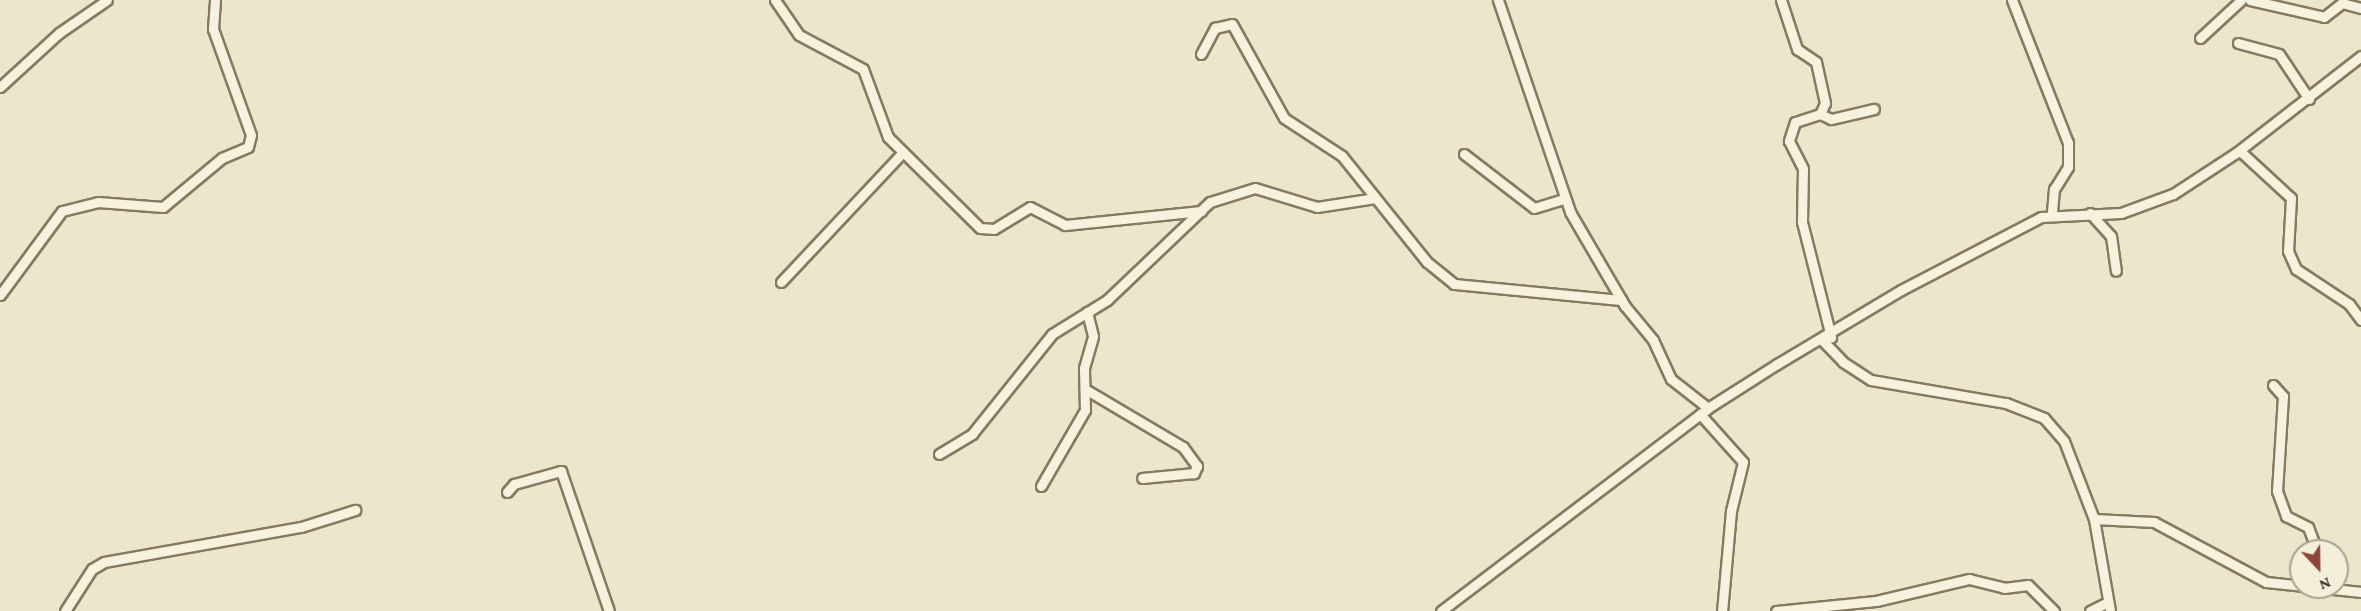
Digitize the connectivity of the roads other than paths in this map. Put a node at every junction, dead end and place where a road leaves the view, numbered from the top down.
1 (107, 0) edge
2 (215, 0) edge
3 (775, 0) edge
4 (1498, 0) edge
5 (1782, 0) edge
6 (2012, 0) edge
7 (2241, 0) edge
8 (2250, 0) edge
9 (2361, 8) edge
10 (2200, 38) dead end
11 (2238, 43) dead end
12 (1201, 54) dead end
13 (2361, 56) edge
14 (0, 87) edge
15 (2308, 99) junction
16 (1874, 109) dead end
17 (1820, 114) junction
18 (2240, 151) junction
19 (903, 152) junction
20 (1464, 154) dead end
21 (1375, 198) junction
22 (1563, 199) junction
23 (1201, 211) junction
24 (2090, 213) junction
25 (2052, 214) junction
26 (2116, 271) dead end
27 (781, 282) dead end
28 (0, 294) edge
29 (1621, 300) junction
30 (1087, 312) junction
31 (2361, 320) edge
32 (1827, 339) junction
33 (2273, 385) dead end
34 (1085, 389) junction
35 (1704, 411) junction
36 (939, 454) dead end
37 (1142, 478) dead end
38 (1041, 486) dead end
39 (507, 492) dead end
40 (355, 510) dead end
41 (2094, 519) junction
42 (2313, 539) edge
43 (2289, 585) edge
44 (2109, 606) edge
45 (66, 611) edge
46 (609, 611) edge
47 (1441, 611) edge
48 (1722, 611) edge
49 (1776, 611) edge
50 (2054, 611) edge
51 (2090, 611) edge

1 - 14 street
2 - 28 street
3 - 19 street
4 - 22 street
5 - 17 street
6 - 25 street
7 - 10 street
8 - 9 street
11 - 15 street
12 - 21 street
13 - 15 street
15 - 18 street
16 - 17 street
17 - 32 street
18 - 24 street
18 - 31 street
19 - 23 street
19 - 27 street
20 - 22 street
21 - 23 street
21 - 29 street
22 - 29 street
23 - 30 street
24 - 25 street
24 - 26 street
25 - 32 street
29 - 35 street
30 - 34 street
30 - 36 street
32 - 35 street
32 - 41 street
33 - 42 street
34 - 37 street
34 - 38 street
35 - 47 street
35 - 48 street
39 - 46 street
40 - 45 street
41 - 43 street
41 - 44 street
44 - 51 street
49 - 50 street

